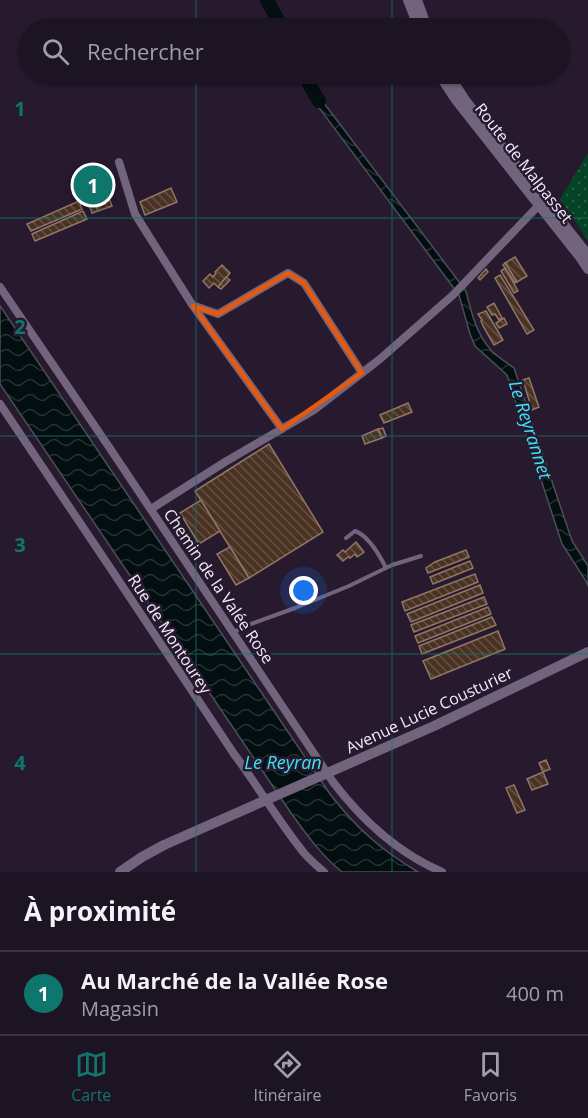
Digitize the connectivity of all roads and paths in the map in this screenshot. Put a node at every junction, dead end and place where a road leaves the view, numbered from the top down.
1 (408, 0) edge
2 (417, 0) edge
3 (415, 18) edge
4 (423, 18) edge
5 (446, 84) edge
6 (455, 84) edge
7 (119, 162) dead end
8 (542, 202) junction
9 (550, 213) junction
10 (588, 255) edge
11 (588, 269) edge
12 (0, 287) edge
13 (193, 306) junction
14 (362, 374) junction
15 (0, 404) edge
16 (282, 429) junction
17 (151, 509) junction
18 (346, 538) dead end
19 (421, 556) dead end
20 (386, 568) junction
21 (233, 633) junction
22 (588, 652) edge
23 (120, 872) edge
24 (324, 872) edge
25 (442, 872) edge

1 - 3 main road
2 - 4 main road
5 - 8 main road, Route de Malpasset
6 - 8 main road, Route de Malpasset
7 - 13 street
8 - 9 main road, Route de Malpasset
8 - 14 street
9 - 10 main road, Route de Malpasset
9 - 11 main road, Route de Malpasset
12 - 17 street, Chemin de la Valée Rose
13 - 14 street
13 - 16 street
14 - 16 street
15 - 24 street, Rue de Montourey
16 - 17 street
17 - 21 street, Chemin de la Valée Rose
18 - 20 lane
19 - 20 lane
20 - 21 lane
21 - 25 street, Chemin de la Valée Rose
22 - 23 main road, Avenue Lucie Cousturier

